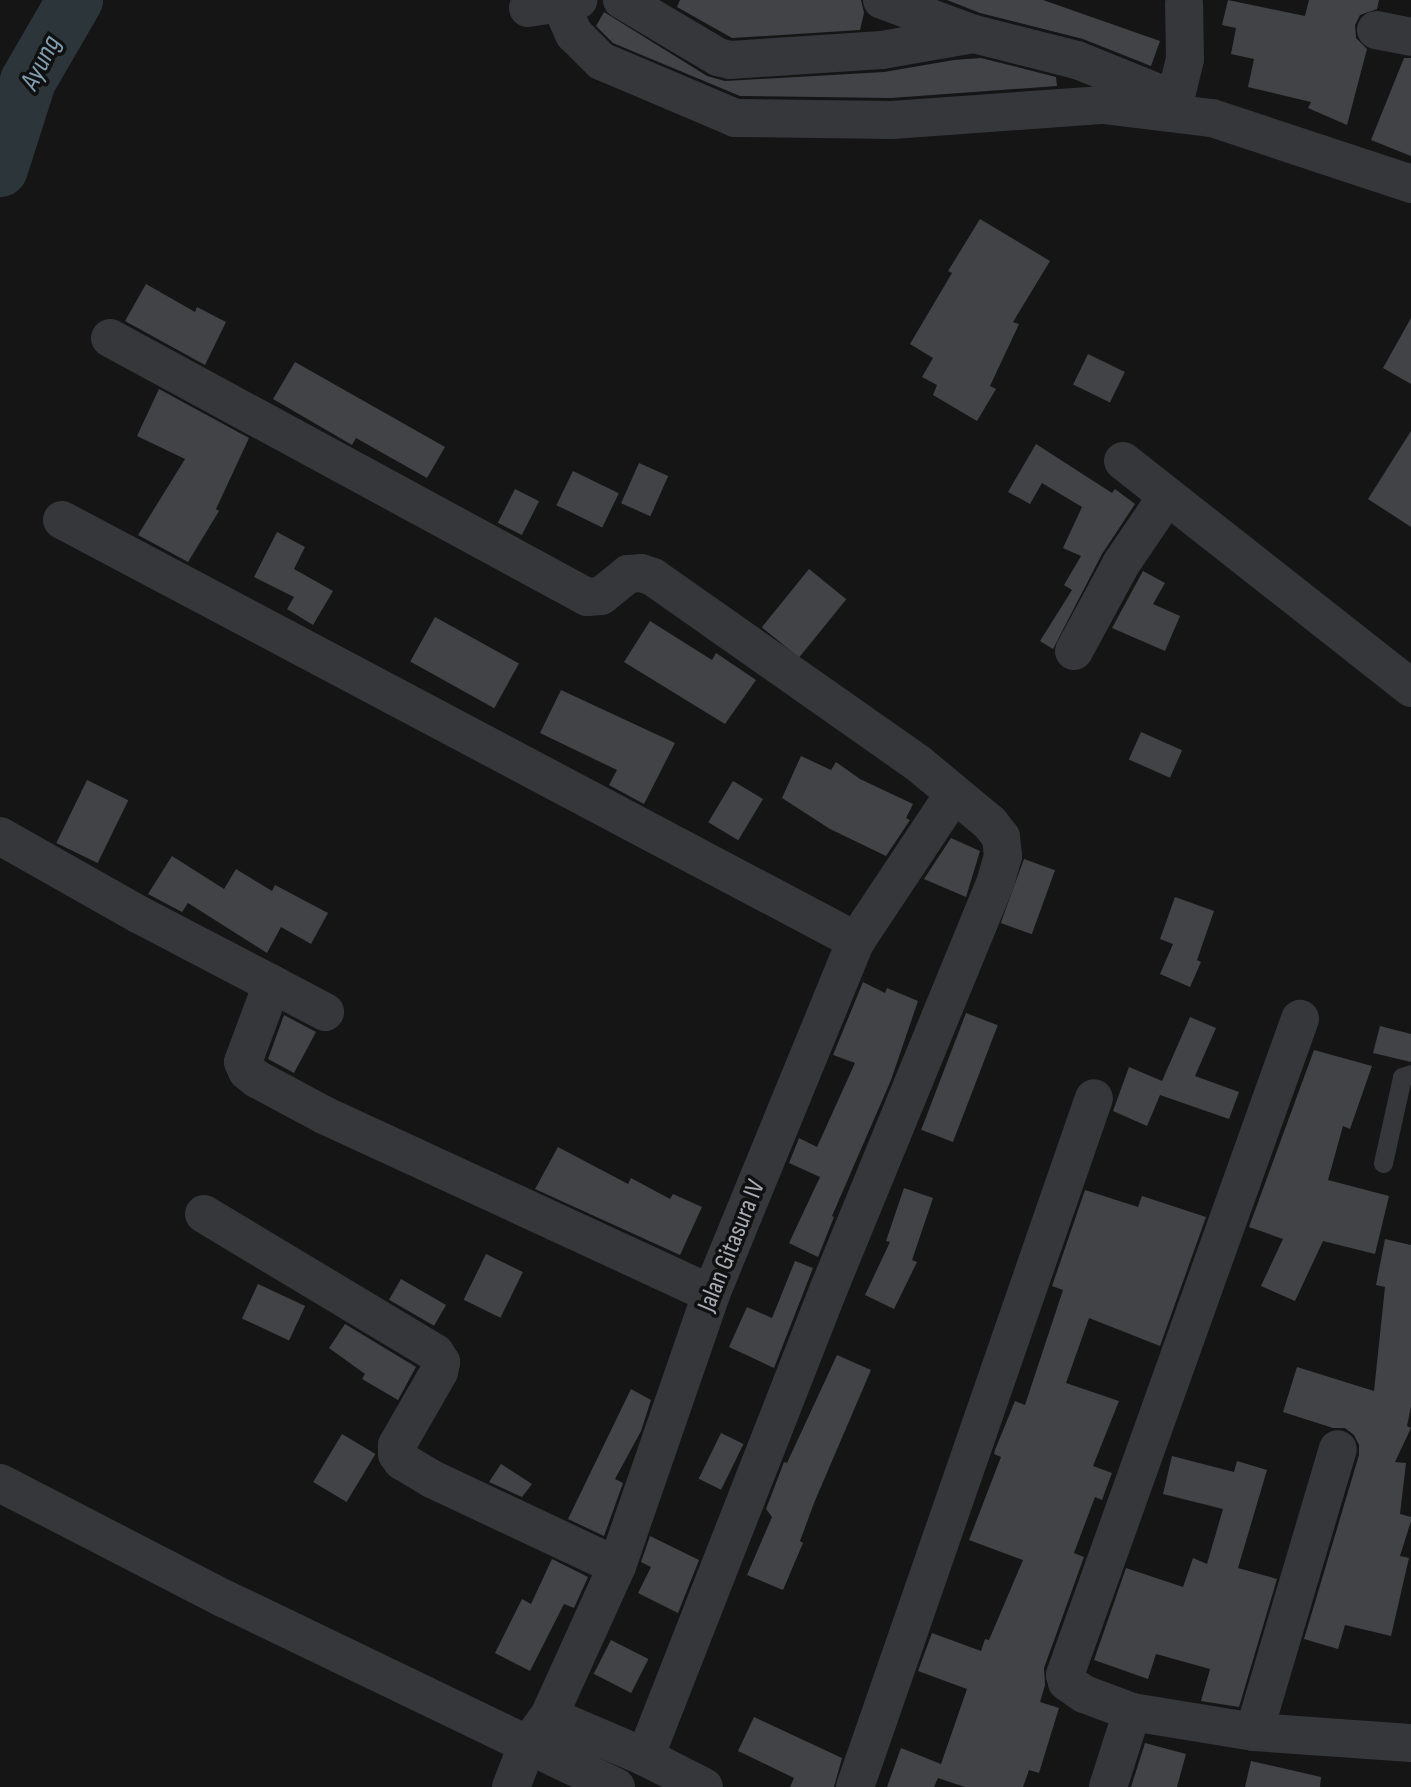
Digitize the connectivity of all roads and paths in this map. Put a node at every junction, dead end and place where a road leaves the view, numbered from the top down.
1 (622, 0) edge
2 (881, 0) edge
3 (1184, 4) dead end
4 (556, 5) edge
5 (974, 34) junction
6 (1175, 100) junction
7 (1212, 118) junction
8 (1411, 184) edge
9 (110, 338) dead end
10 (1123, 461) dead end
11 (1167, 496) junction
12 (62, 520) dead end
13 (1074, 652) dead end
14 (1411, 688) edge
15 (953, 795) junction
16 (0, 836) edge
17 (856, 941) junction
18 (272, 984) junction
19 (325, 1012) dead end
20 (1300, 1019) dead end
21 (1411, 1074) edge
22 (1094, 1098) dead end
23 (1383, 1163) dead end
24 (204, 1214) dead end
25 (711, 1294) junction
26 (1338, 1449) dead end
27 (0, 1483) edge
28 (617, 1566) junction
29 (1132, 1712) junction
30 (538, 1731) junction
31 (1254, 1732) junction
32 (1411, 1742) edge
33 (645, 1757) junction
34 (578, 1778) edge
35 (511, 1787) edge
36 (617, 1787) edge
37 (704, 1787) edge
38 (855, 1787) edge
39 (1108, 1787) edge

1 - 5 street
2 - 5 street
3 - 6 street
4 - 7 street
5 - 6 street
6 - 7 street
7 - 8 street
9 - 15 street
10 - 11 street
11 - 13 street
11 - 14 street
12 - 17 street
15 - 17 street, Jalan Gitasura IV
15 - 33 street
16 - 18 street
17 - 25 street, Jalan Gitasura IV
18 - 19 street
18 - 25 street
20 - 29 street
21 - 23 lane
22 - 38 street
24 - 28 street
25 - 28 street, Jalan Gitasura IV
26 - 31 street
27 - 30 street
28 - 30 street, Jalan Gitasura IV
29 - 31 street
29 - 39 street
30 - 33 street
30 - 34 street
30 - 35 street, Jalan Gitasura IV
31 - 32 street
33 - 37 street
34 - 36 street

